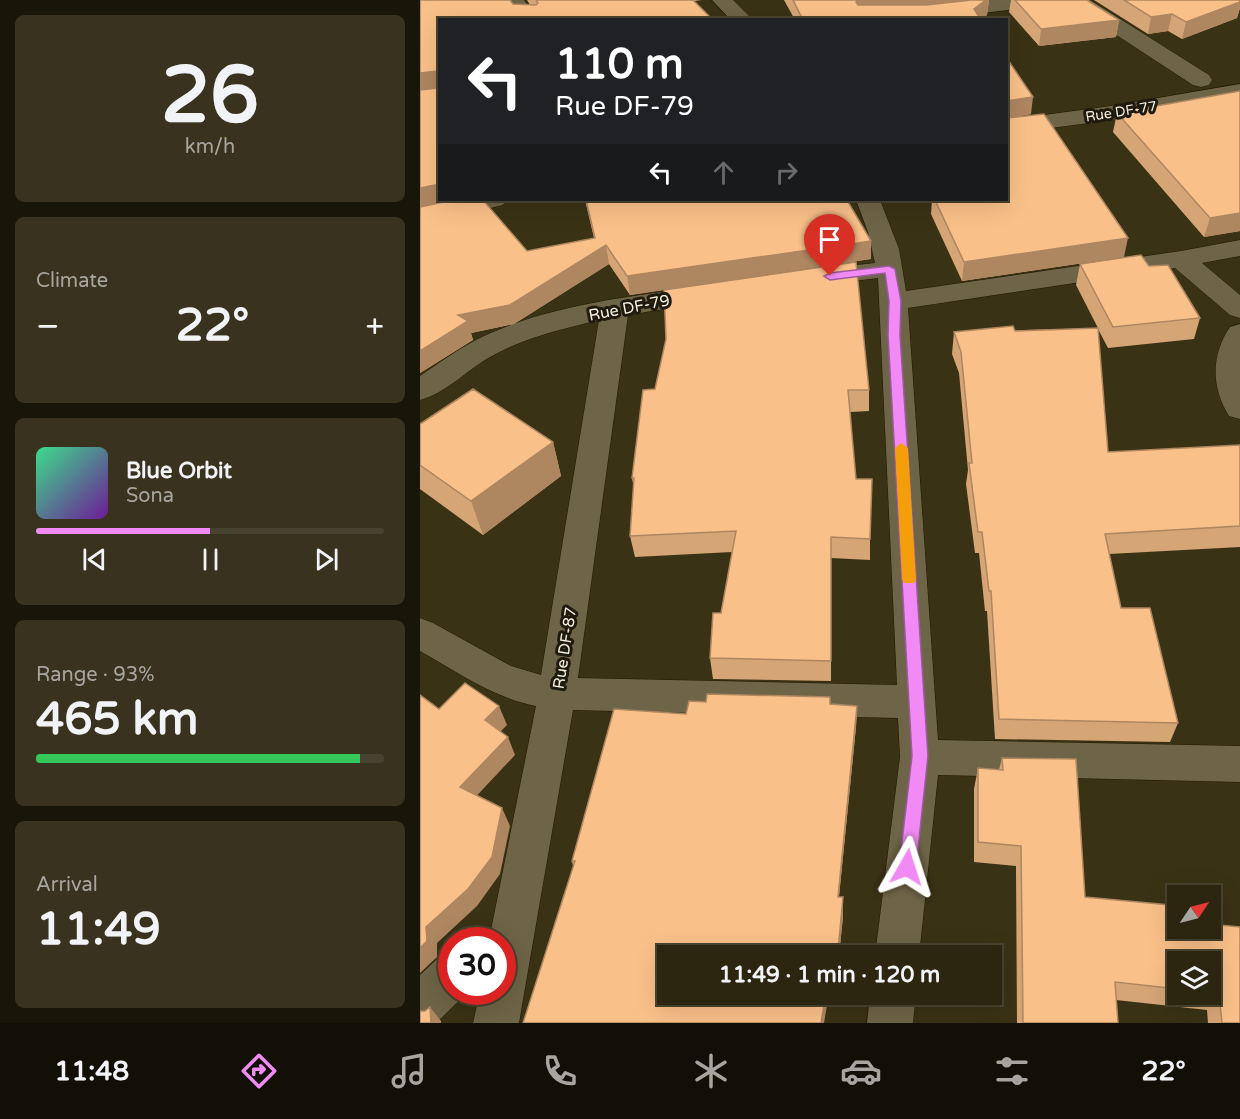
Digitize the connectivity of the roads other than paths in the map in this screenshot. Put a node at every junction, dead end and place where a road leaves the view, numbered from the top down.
1 (514, 0) edge
2 (722, 0) edge
3 (1042, 0) edge
4 (1076, 0) edge
5 (528, 18) edge
6 (741, 18) edge
7 (885, 18) edge
8 (1201, 80) dead end
9 (1238, 93) edge
10 (1008, 127) edge
11 (490, 201) edge
12 (868, 201) edge
13 (420, 217) edge
14 (1240, 248) edge
15 (1181, 259) junction
16 (790, 281) edge
17 (892, 285) junction
18 (731, 290) edge
19 (615, 308) junction
20 (1240, 309) edge
21 (1240, 333) edge
22 (420, 390) edge
23 (1240, 409) edge
24 (420, 633) edge
25 (557, 694) junction
26 (916, 702) junction
27 (920, 756) junction
28 (1240, 765) edge
29 (501, 927) edge
30 (898, 945) edge
31 (438, 990) edge
32 (499, 1005) edge
33 (892, 1005) edge
34 (420, 1007) edge
35 (496, 1023) edge
36 (890, 1023) edge

1 - 5 street
2 - 6 street
3 - 7 street
4 - 8 street
9 - 10 street, Rue DF-77
11 - 13 street
12 - 17 street
14 - 15 street
15 - 17 street
15 - 20 street
16 - 17 street
17 - 26 street
18 - 19 street, Rue DF-79
19 - 22 street, Rue DF-79
19 - 25 street, Rue DF-87
21 - 23 street
24 - 25 street
25 - 26 street
25 - 29 street, Rue DF-87
26 - 27 street
27 - 28 street
27 - 30 street
31 - 34 street
32 - 35 street
33 - 36 street

